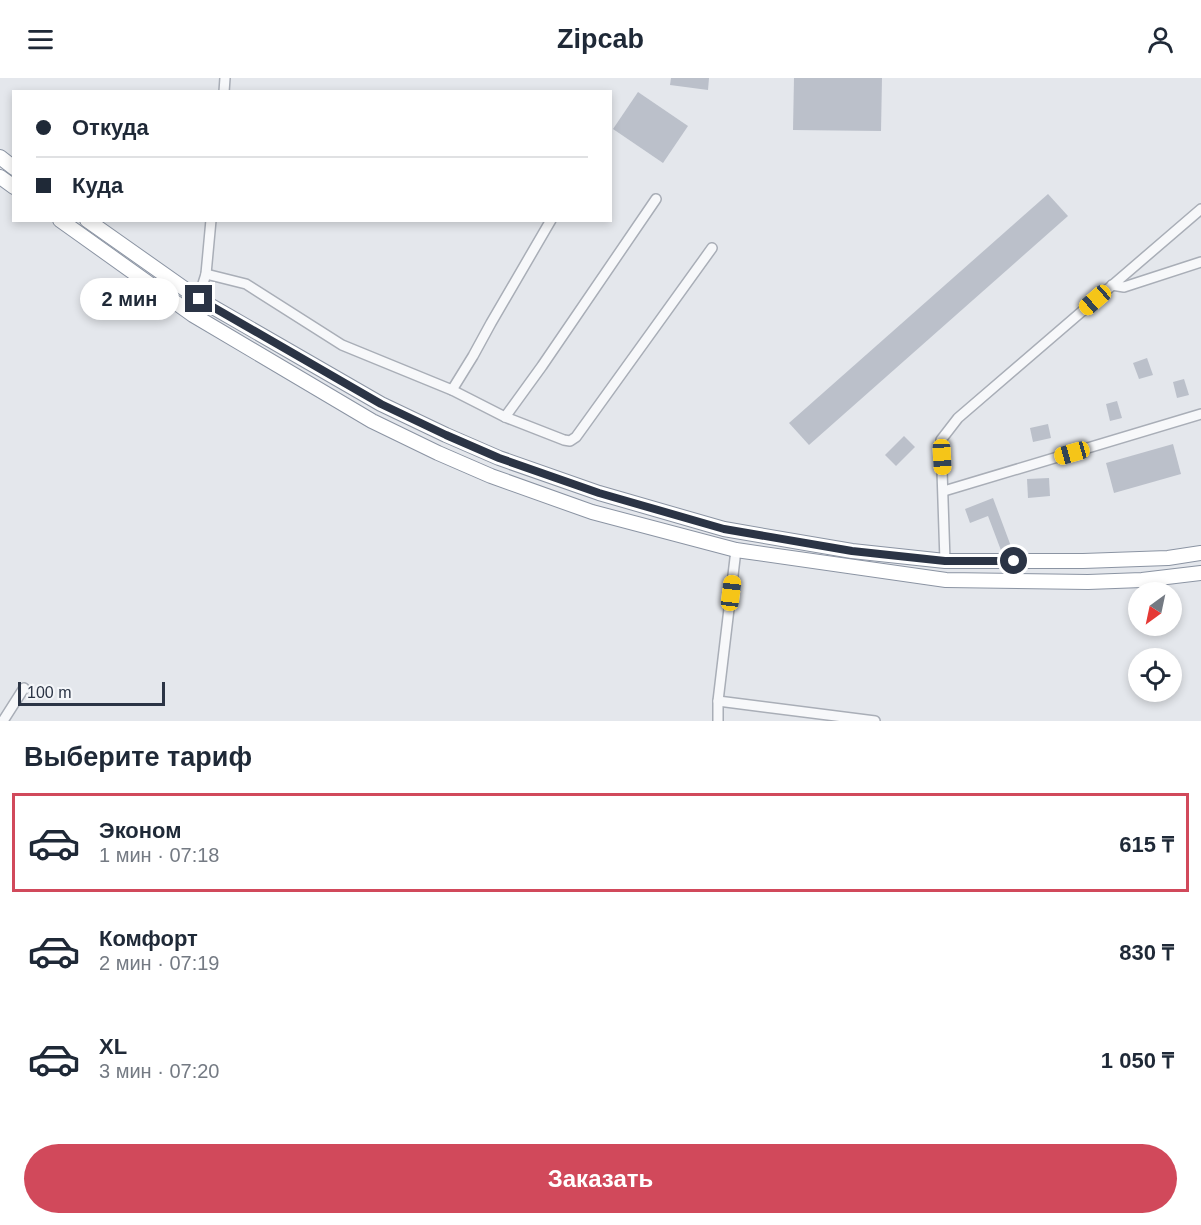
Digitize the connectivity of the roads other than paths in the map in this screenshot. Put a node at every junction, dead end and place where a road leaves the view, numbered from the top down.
1 (0, 157) edge
2 (12, 166) edge
3 (0, 177) edge
4 (12, 186) edge
5 (657, 199) dead end
6 (1201, 209) edge
7 (63, 222) edge
8 (90, 222) edge
9 (212, 222) edge
10 (551, 222) edge
11 (712, 248) dead end
12 (1201, 262) edge
13 (206, 274) junction
14 (1112, 285) junction
15 (199, 299) junction
16 (193, 315) junction
17 (452, 390) junction
18 (1201, 414) edge
19 (505, 417) junction
20 (944, 491) junction
21 (736, 550) junction
22 (1201, 553) edge
23 (945, 561) junction
24 (1201, 573) edge
25 (24, 688) dead end
26 (718, 701) junction
27 (3, 721) edge
28 (718, 721) edge
29 (875, 721) edge

1 - 2 highway
3 - 4 highway
5 - 19 street
6 - 14 street
7 - 16 highway
8 - 15 highway
9 - 13 street
10 - 17 street
11 - 19 street
12 - 14 street
13 - 15 street
13 - 17 street
14 - 20 street
15 - 16 street
15 - 23 highway
16 - 21 highway
17 - 19 street
18 - 20 street
20 - 23 street
21 - 24 highway
21 - 26 street
22 - 23 highway
25 - 27 street
26 - 28 street
26 - 29 street

